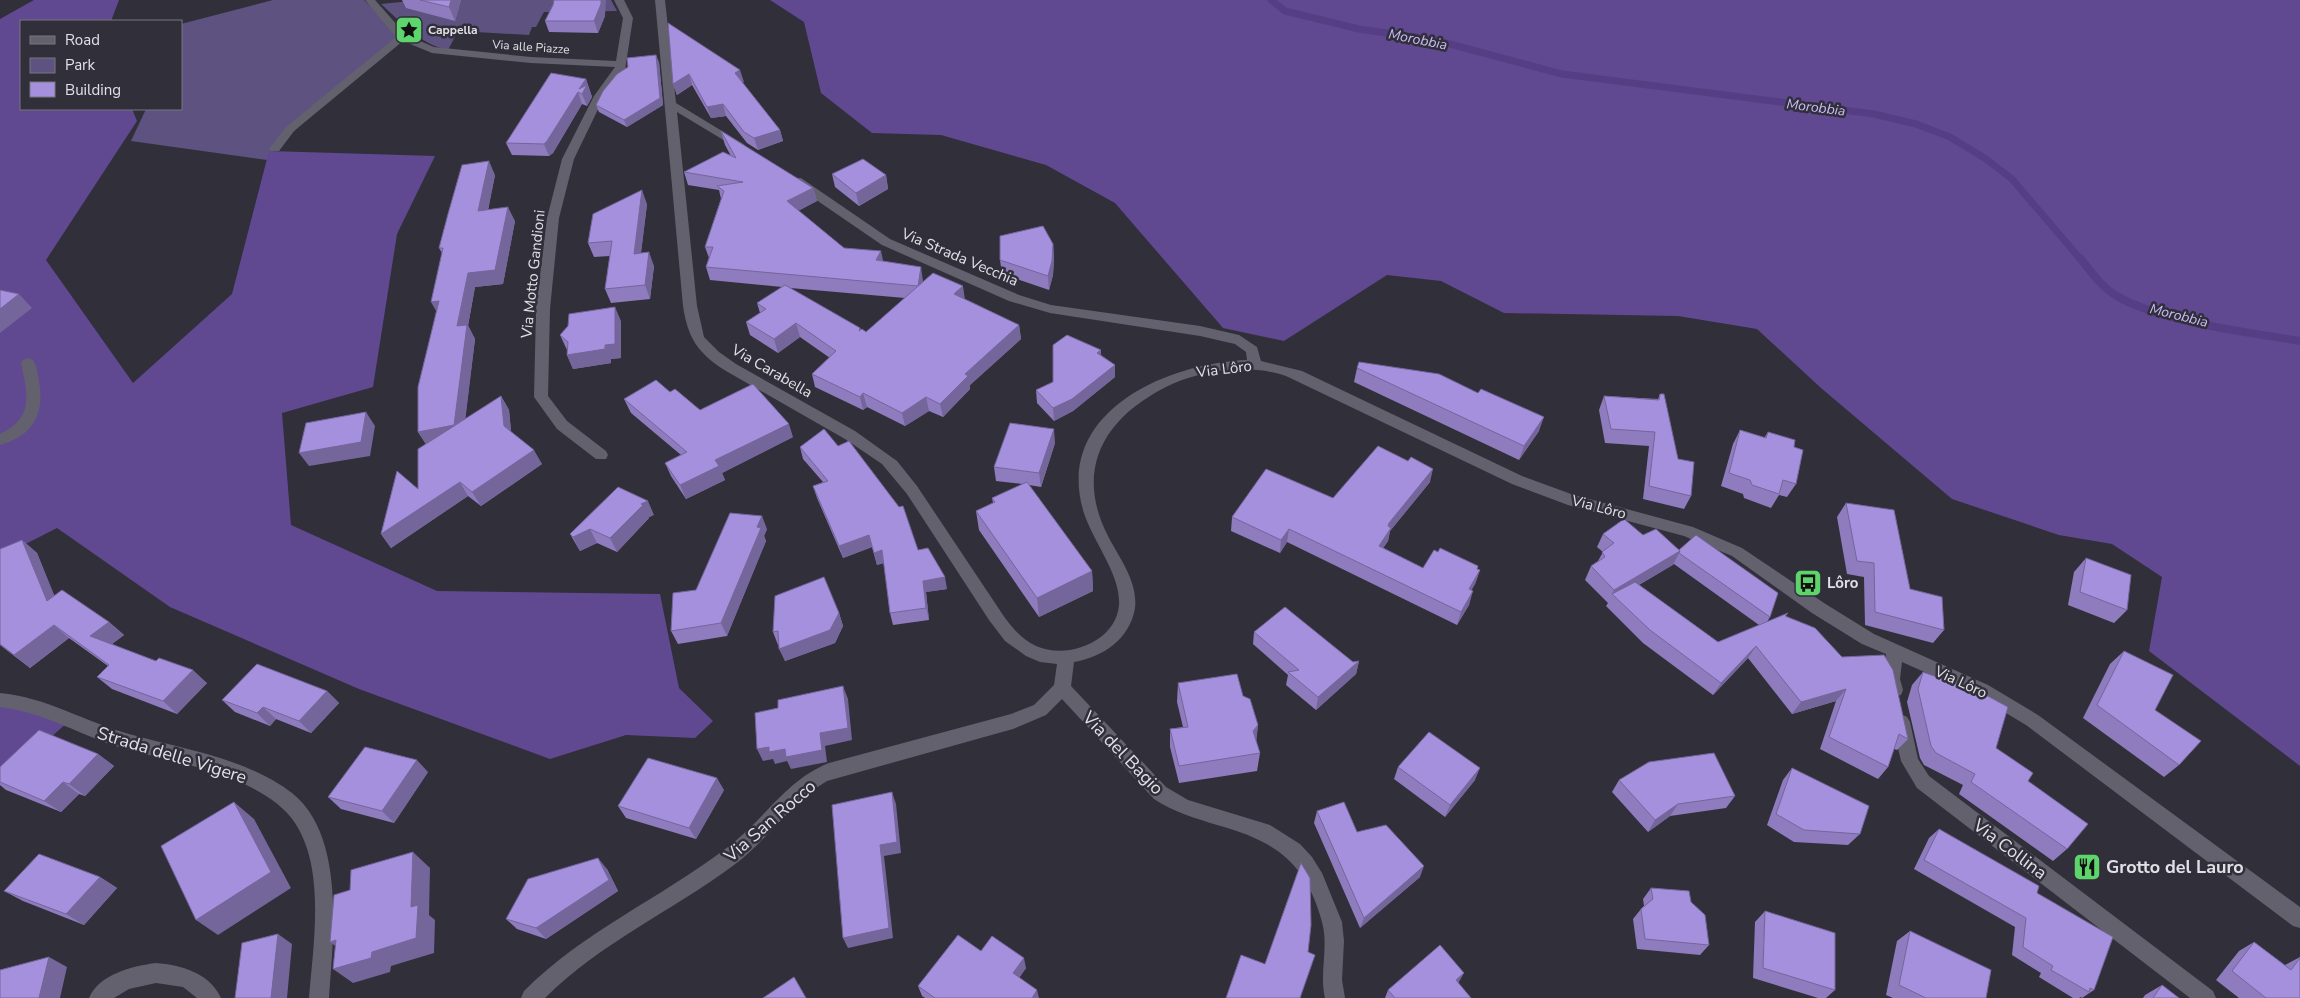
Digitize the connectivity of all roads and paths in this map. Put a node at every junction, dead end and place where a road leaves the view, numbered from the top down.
1 (370, 0) edge
2 (619, 0) edge
3 (660, 0) edge
4 (402, 37) junction
5 (621, 64) junction
6 (672, 105) junction
7 (275, 149) dead end
8 (751, 152) edge
9 (783, 172) edge
10 (28, 363) dead end
11 (1255, 365) junction
12 (0, 440) edge
13 (601, 455) dead end
14 (1894, 652) junction
15 (1066, 656) junction
16 (1062, 688) junction
17 (0, 700) edge
18 (2300, 919) edge
19 (99, 998) edge
20 (211, 998) edge
21 (319, 998) edge
22 (531, 998) edge
23 (1335, 998) edge
24 (2206, 998) edge

1 - 4 street, Via alle Piazze
2 - 5 street, Via Motto Gandioni
3 - 6 street, Via Carabella
4 - 5 street, Via alle Piazze
4 - 7 street
5 - 13 street, Via Motto Gandioni
6 - 8 street
6 - 15 street, Via Carabella
9 - 11 street, Via Strada Vecchia
10 - 12 street
11 - 14 street, Via Lôro
11 - 15 street, Via Lôro
14 - 18 street, Via Lôro
14 - 24 street, Via Collina
15 - 16 street
16 - 22 street, Via San Rocco
16 - 23 street, Via del Bagio
17 - 21 street, Strada delle Vigere
19 - 20 street

